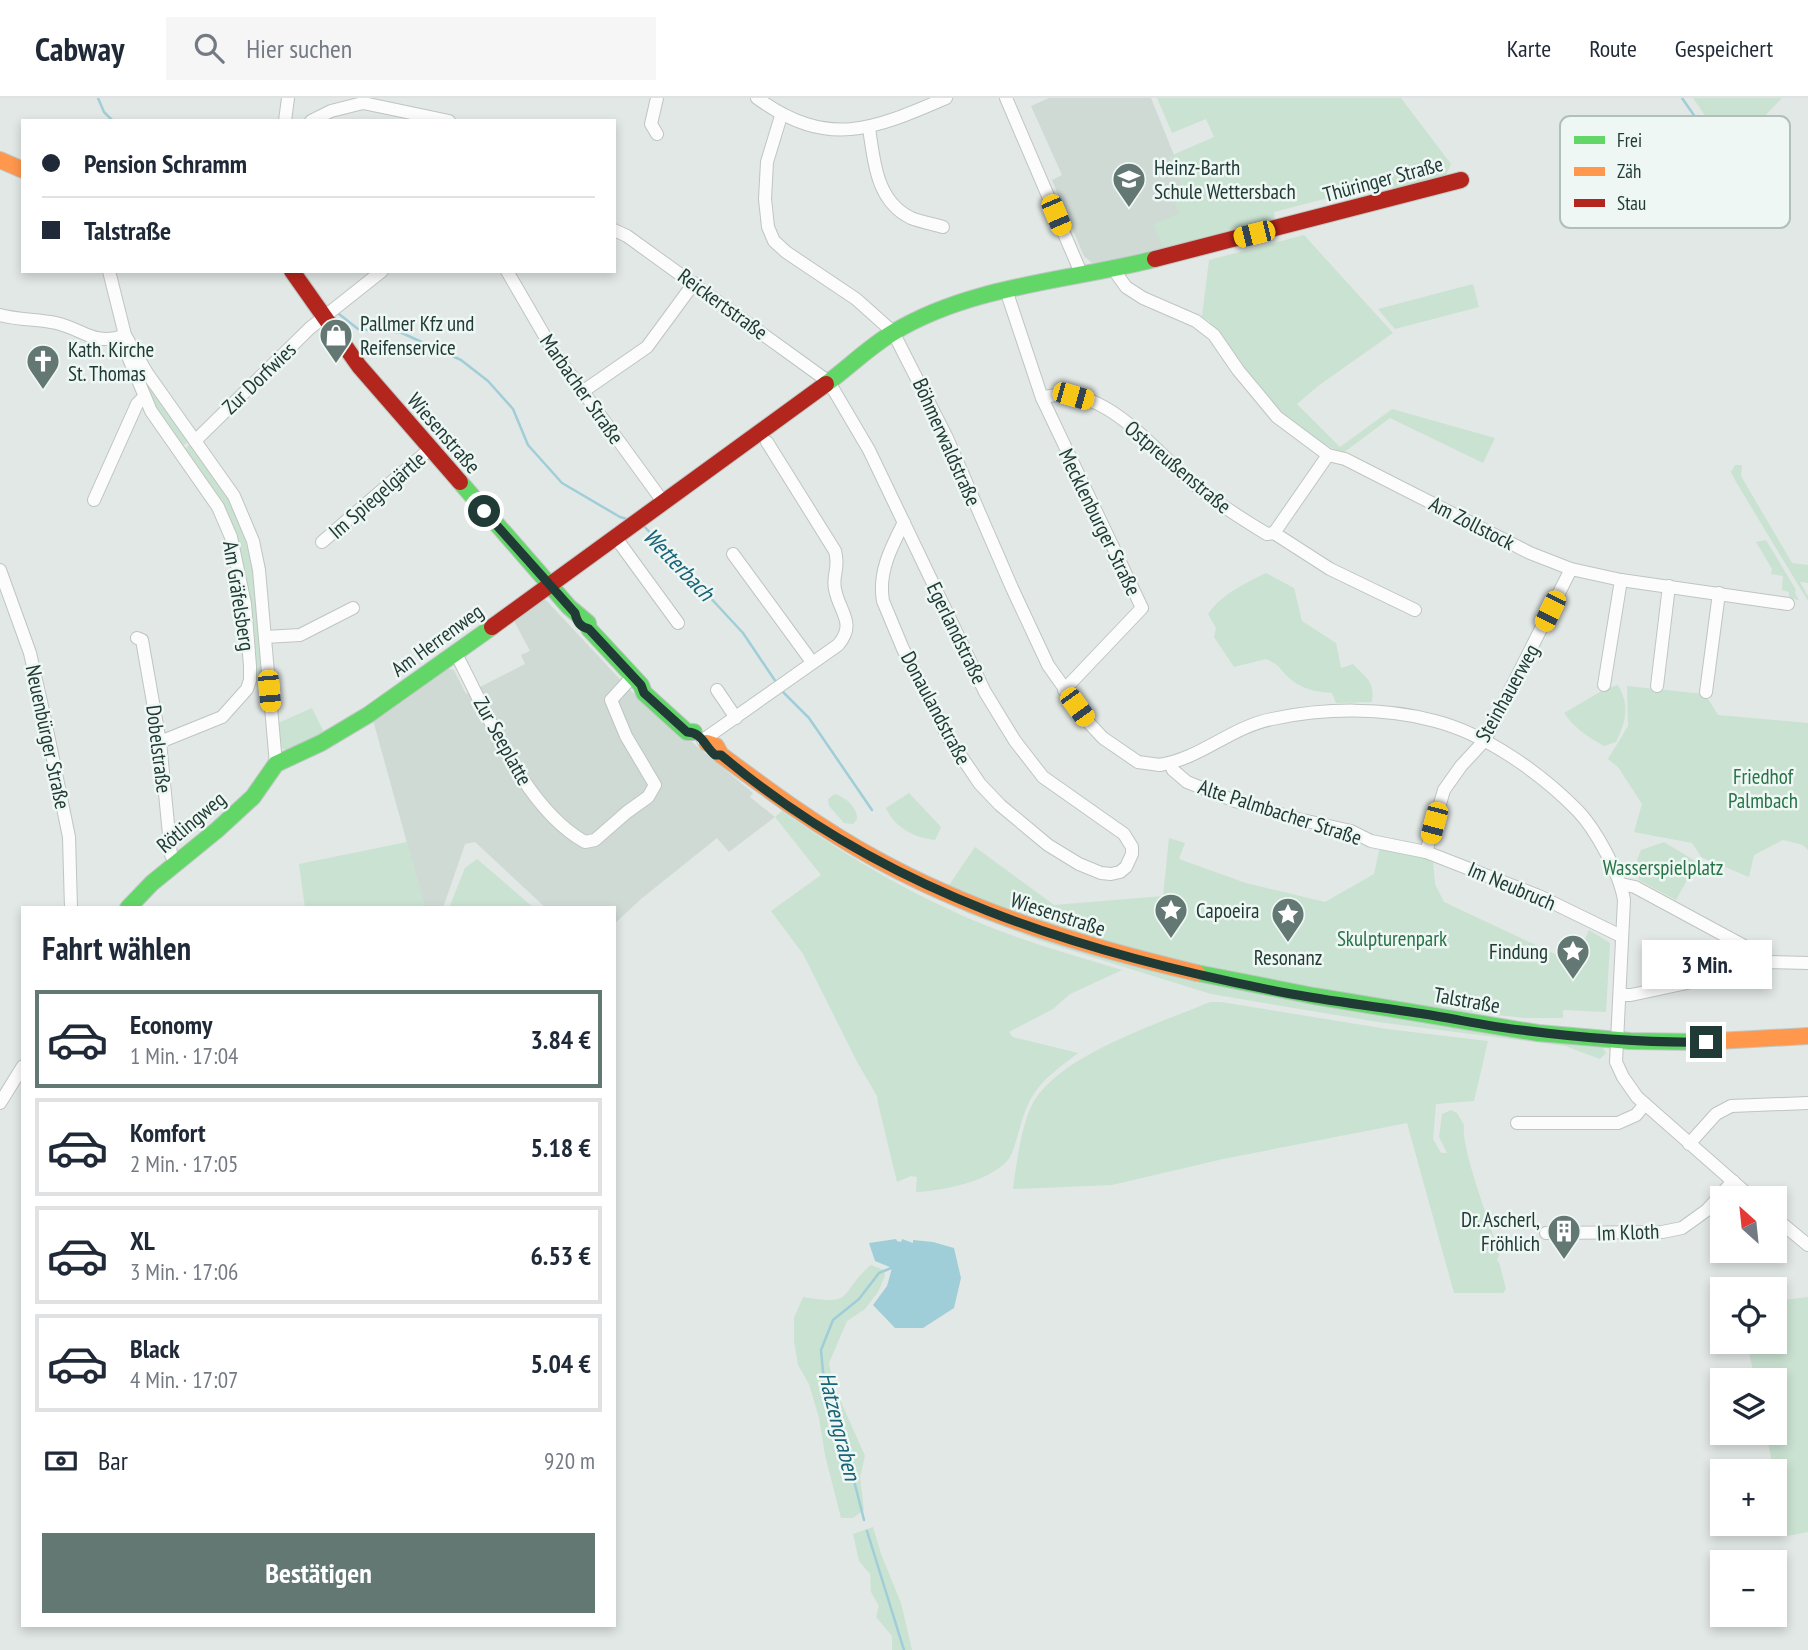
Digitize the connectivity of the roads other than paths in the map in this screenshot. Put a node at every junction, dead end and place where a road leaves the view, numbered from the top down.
1 (288, 98) edge
2 (657, 98) edge
3 (757, 98) edge
4 (946, 98) edge
5 (1006, 98) edge
6 (364, 101) edge
7 (781, 116) junction
8 (285, 119) edge
9 (315, 119) edge
10 (440, 119) edge
11 (869, 128) junction
12 (657, 134) dead end
13 (0, 160) edge
14 (21, 169) edge
15 (1461, 180) dead end
16 (943, 227) dead end
17 (616, 231) edge
18 (1112, 269) junction
19 (110, 273) edge
20 (293, 273) edge
21 (379, 273) edge
22 (509, 273) edge
23 (1081, 273) junction
24 (694, 283) junction
25 (1006, 290) junction
26 (0, 315) edge
27 (324, 317) junction
28 (893, 332) junction
29 (128, 340) junction
30 (829, 382) junction
31 (582, 392) junction
32 (144, 397) junction
33 (1042, 398) junction
34 (195, 441) junction
35 (766, 442) dead end
36 (430, 448) junction
37 (1328, 455) junction
38 (94, 500) dead end
39 (664, 503) junction
40 (904, 522) junction
41 (1274, 533) junction
42 (616, 538) junction
43 (323, 542) dead end
44 (733, 554) dead end
45 (1571, 569) junction
46 (0, 570) edge
47 (1620, 580) junction
48 (548, 584) junction
49 (1669, 586) junction
50 (1719, 593) junction
51 (1788, 604) dead end
52 (353, 608) dead end
53 (1415, 610) dead end
54 (678, 623) dead end
55 (265, 637) junction
56 (137, 638) dead end
57 (456, 654) junction
58 (812, 662) junction
59 (637, 680) junction
60 (1604, 685) dead end
61 (1657, 686) dead end
62 (717, 690) dead end
63 (1064, 690) junction
64 (1706, 692) dead end
65 (736, 718) junction
66 (701, 739) junction
67 (1485, 740) junction
68 (160, 742) junction
69 (276, 764) junction
70 (1163, 764) junction
71 (1398, 846) joint
72 (1132, 847) joint
73 (1426, 852) junction
74 (177, 862) junction
75 (1621, 884) junction
76 (71, 906) edge
77 (130, 906) edge
78 (1622, 936) junction
79 (1768, 962) junction
80 (1808, 963) edge
81 (1620, 995) junction
82 (1420, 1013) joint
83 (1617, 1034) junction
84 (1807, 1036) edge
85 (21, 1069) edge
86 (1808, 1102) edge
87 (0, 1103) edge
88 (1644, 1104) junction
89 (1517, 1123) dead end
90 (1689, 1143) junction
91 (1733, 1181) junction
92 (1739, 1186) edge
93 (1787, 1228) edge
94 (1546, 1233) dead end
95 (1808, 1245) edge

1 - 8 street
2 - 12 street
3 - 7 street
4 - 11 street
5 - 23 street
6 - 9 street
6 - 10 street
7 - 11 street
7 - 28 street, Böhmerwaldstraße
11 - 16 street
13 - 14 main road
15 - 18 main road, Thüringer Straße
17 - 24 street, Reickertstraße
18 - 23 main road, Thüringer Straße
18 - 37 street
19 - 29 street
20 - 27 main road, Wiesenstraße
21 - 27 street
22 - 31 street, Marbacher Straße
23 - 25 main road, Thüringer Straße
24 - 30 street, Reickertstraße
24 - 31 street
25 - 28 main road, Thüringer Straße
25 - 33 street, Mecklenburger Straße
26 - 29 street
27 - 34 street, Zur Dorfwies
27 - 36 main road, Wiesenstraße
28 - 30 main road, Am Herrenweg
28 - 63 street, Böhmerwaldstraße
29 - 32 street, Am Gräfelsberg
29 - 34 street
30 - 39 main road, Am Herrenweg
30 - 40 street, Egerlandstraße
31 - 39 street, Marbacher Straße
32 - 38 street
32 - 68 street, Am Gräfelsberg
33 - 41 street, Ostpreußenstraße
33 - 63 street, Mecklenburger Straße
34 - 55 street
35 - 58 street
36 - 43 street, Im Spiegelgärtle
36 - 48 main road, Wiesenstraße
37 - 41 street
37 - 45 street, Am Zollstock
39 - 42 main road, Am Herrenweg
40 - 72 street, Egerlandstraße
40 - 72 street, Donaulandstraße
41 - 53 street, Ostpreußenstraße
42 - 48 main road, Am Herrenweg
42 - 54 street
44 - 58 street
45 - 47 street, Am Zollstock
45 - 67 street, Steinhauerweg
46 - 76 street, Neuenbürger Straße
47 - 49 street, Am Zollstock
47 - 60 street
48 - 57 main road, Am Herrenweg
48 - 59 main road, Wiesenstraße
49 - 50 street, Am Zollstock
49 - 61 street
50 - 51 street, Am Zollstock
50 - 64 street
52 - 55 street
55 - 69 street
56 - 68 street, Dobelstraße
57 - 59 street, Zur Seeplatte
57 - 69 main road, Am Herrenweg
58 - 65 street
59 - 66 main road, Wiesenstraße
62 - 65 street
63 - 70 street, Böhmerwaldstraße
65 - 66 street
66 - 82 main road, Wiesenstraße
67 - 70 street
67 - 73 street, Steinhauerweg
67 - 75 street
68 - 74 street, Dobelstraße
69 - 74 main road, Rötlingweg
70 - 71 street, Alte Palmbacher Straße
71 - 73 street, Im Neubruch
73 - 78 street, Im Neubruch
74 - 77 main road, Rötlingweg
75 - 78 street
75 - 79 street
78 - 81 street
79 - 80 street
79 - 81 street
81 - 83 street
82 - 83 main road, Talstraße
83 - 84 main road, Talstraße
83 - 88 street
85 - 87 street
86 - 90 street
88 - 89 street
88 - 90 street
90 - 91 street
91 - 92 street
91 - 94 street, Im Kloth
93 - 95 street

